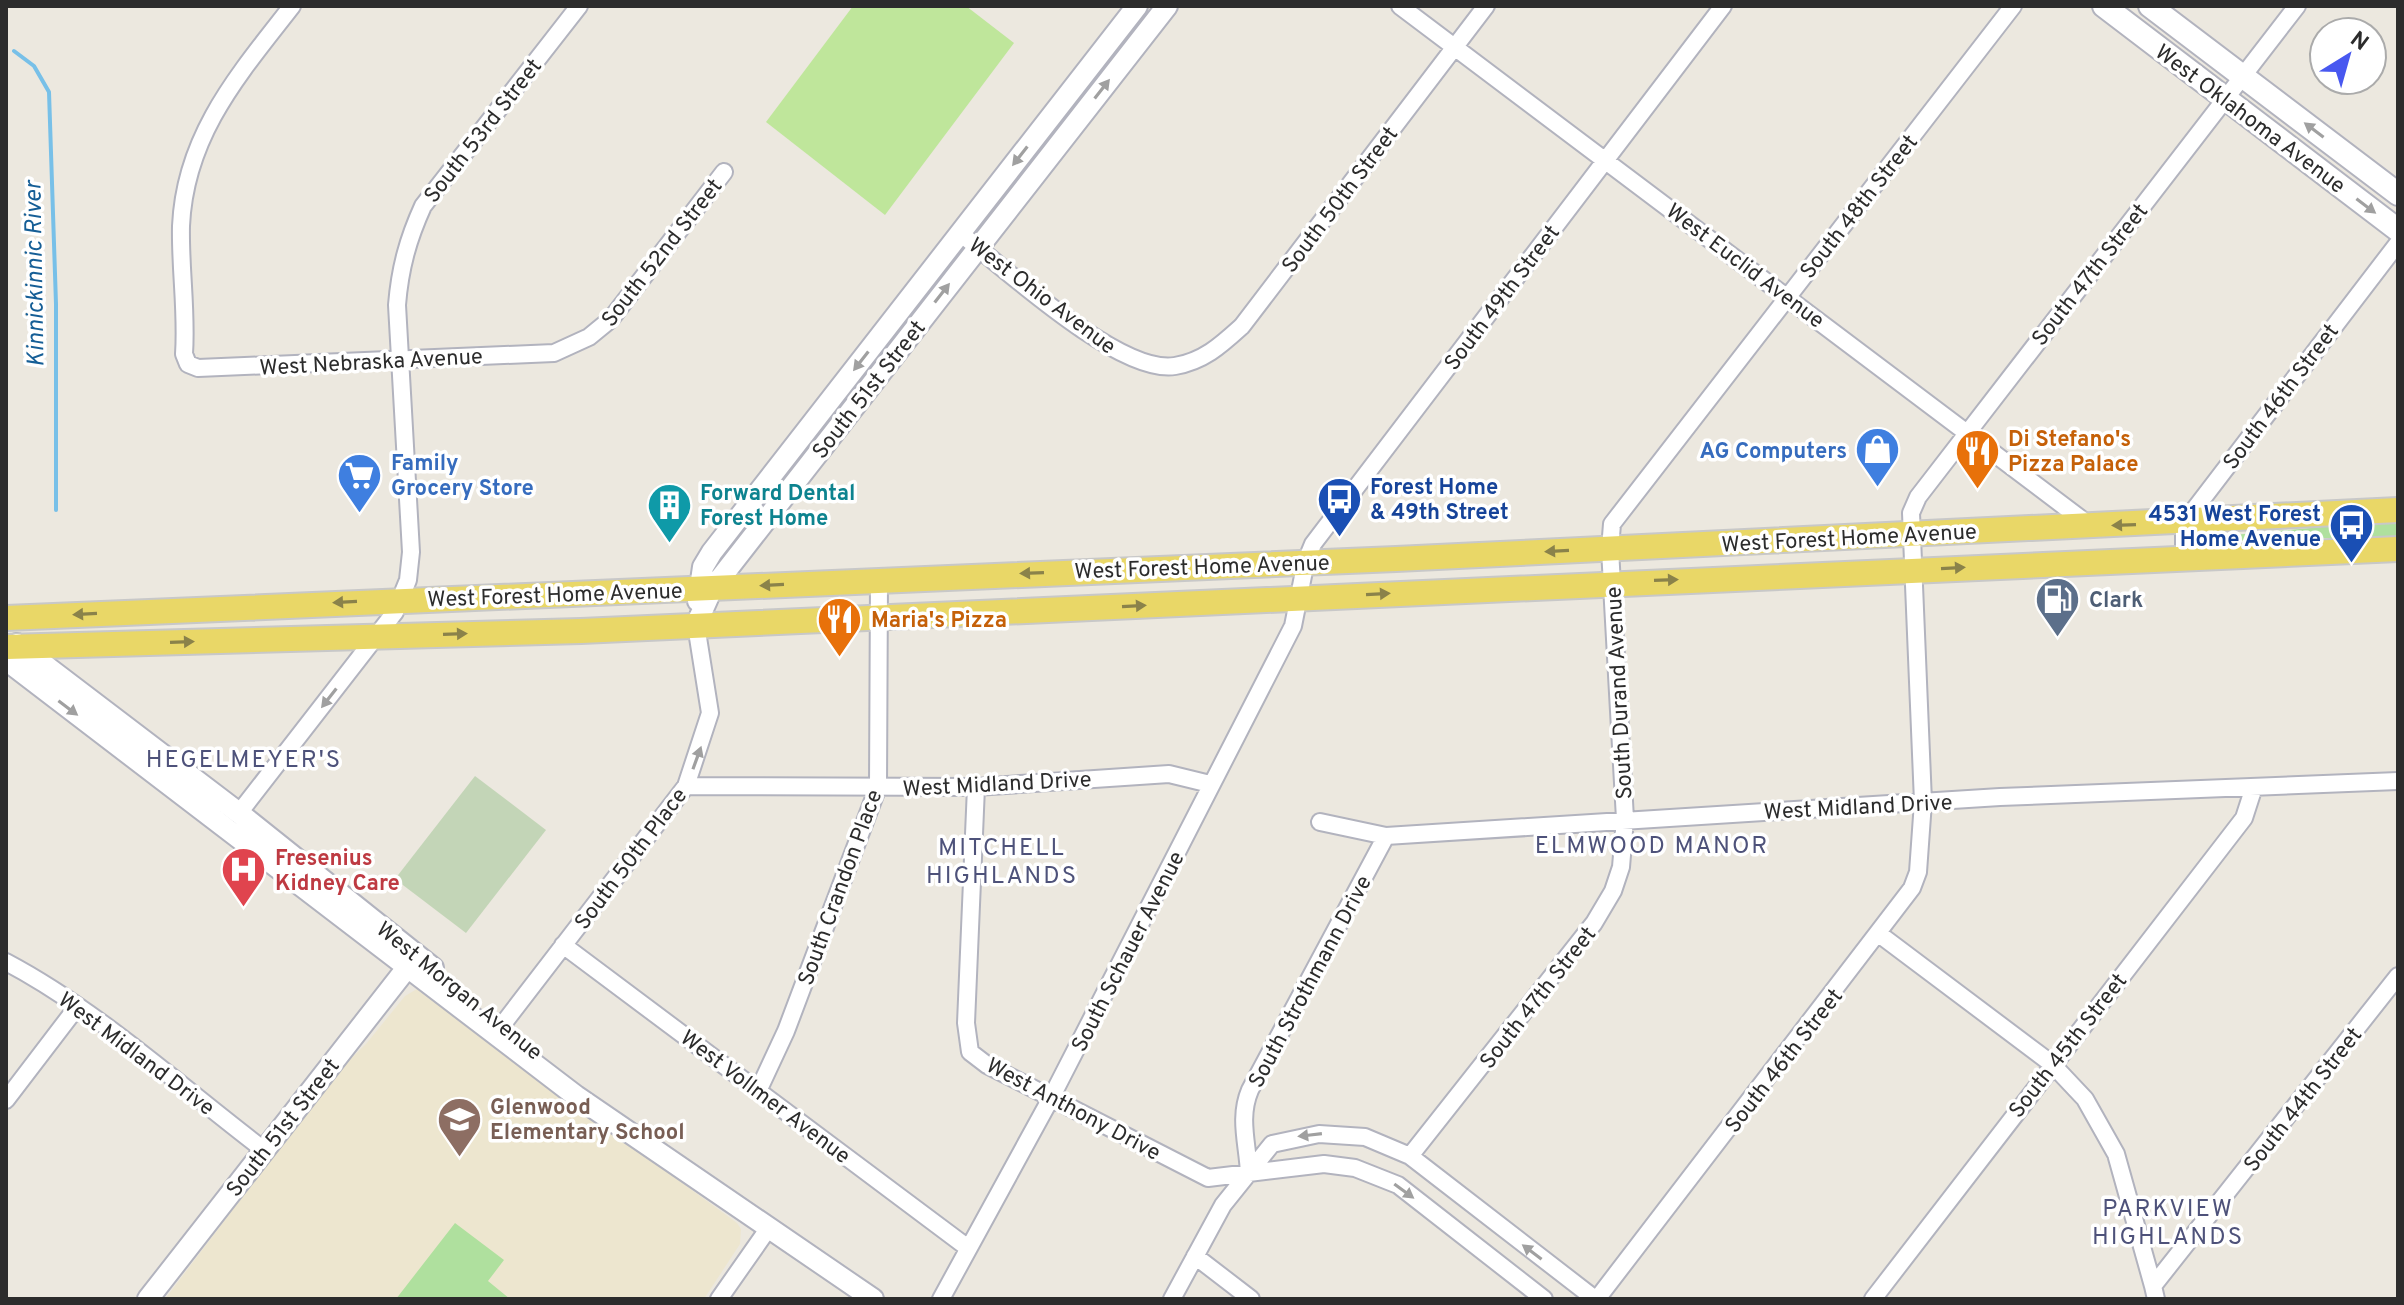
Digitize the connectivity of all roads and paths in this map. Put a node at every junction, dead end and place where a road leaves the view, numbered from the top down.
1 (292, 6) edge
2 (579, 6) edge
3 (1137, 6) edge
4 (1167, 6) edge
5 (1400, 6) edge
6 (1486, 6) edge
7 (1723, 6) edge
8 (2013, 6) edge
9 (2104, 6) edge
10 (2150, 6) edge
11 (2297, 6) edge
12 (1454, 47) junction
13 (2242, 76) junction
14 (2225, 98) junction
15 (1606, 159) junction
16 (724, 172) dead end
17 (2398, 194) edge
18 (2398, 230) edge
19 (960, 233) junction
20 (2398, 243) edge
21 (978, 247) junction
22 (1788, 297) junction
23 (554, 353) joint
24 (401, 359) junction
25 (1172, 367) joint
26 (1965, 434) junction
27 (2398, 510) edge
28 (2184, 523) junction
29 (2090, 526) junction
30 (2398, 549) edge
31 (1913, 552) junction
32 (2184, 558) junction
33 (1306, 561) junction
34 (1611, 566) junction
35 (879, 580) junction
36 (706, 589) junction
37 (1300, 597) junction
38 (402, 600) junction
39 (6, 618) edge
40 (880, 618) junction
41 (696, 625) junction
42 (377, 637) junction
43 (10, 647) edge
44 (2398, 781) edge
45 (1210, 784) junction
46 (686, 786) junction
47 (878, 787) junction
48 (976, 787) junction
49 (2254, 787) junction
50 (1923, 802) junction
51 (1625, 819) junction
52 (1320, 822) dead end
53 (236, 823) junction
54 (1386, 836) junction
55 (1879, 934) junction
56 (563, 945) junction
57 (413, 961) junction
58 (6, 962) edge
59 (2398, 976) edge
60 (77, 1007) junction
61 (503, 1024) junction
62 (2052, 1064) junction
63 (759, 1089) junction
64 (1051, 1098) junction
65 (6, 1100) edge
66 (608, 1115) junction
67 (264, 1150) junction
68 (1410, 1156) junction
69 (1249, 1174) junction
70 (768, 1229) junction
71 (968, 1248) junction
72 (1195, 1256) junction
73 (2154, 1292) edge
74 (148, 1299) edge
75 (719, 1299) edge
76 (873, 1299) edge
77 (941, 1299) edge
78 (1172, 1299) edge
79 (1251, 1299) edge
80 (1544, 1299) edge
81 (1596, 1299) edge
82 (1873, 1299) edge

1 - 24 street, West Nebraska Avenue
2 - 24 street, South 53rd Street
3 -> 19 street, South 51st Street
21 -> 4 street, South 51st Street
5 - 12 street, West Euclid Avenue
6 - 12 street, South 50th Street
7 - 15 street, South 49th Street
8 - 22 street, South 48th Street
9 - 14 main road, West Oklahoma Avenue
10 - 13 main road, West Oklahoma Avenue
11 - 13 street, South 47th Street
12 - 15 street, West Euclid Avenue
12 - 25 street, South 50th Street
13 - 14 street, South 47th Street
17 -> 13 main road, West Oklahoma Avenue
14 -> 18 main road, West Oklahoma Avenue
14 - 26 street, South 47th Street
15 - 22 street, West Euclid Avenue
15 - 33 street, South 49th Street
16 - 23 street, South 52nd Street
19 - 21 street, West Ohio Avenue
19 -> 36 street, South 51st Street
20 - 28 street, South 46th Street
21 - 25 street, West Ohio Avenue
36 -> 21 street, South 51st Street
22 - 26 street, West Euclid Avenue
22 - 34 street, South 48th Street
23 - 24 street, West Nebraska Avenue
24 - 38 street, South 53rd Street
26 - 29 street, West Euclid Avenue
26 - 31 street, South 47th Street
27 - 28 main road, West Forest Home Avenue
28 -> 29 main road, West Forest Home Avenue
28 - 32 street
29 - 31 main road, West Forest Home Avenue
30 - 32 main road, West Forest Home Avenue
31 -> 32 main road, West Forest Home Avenue
34 -> 31 main road, West Forest Home Avenue
31 - 34 main road, West Forest Home Avenue
31 - 50 street, South 47th Street
34 -> 33 main road, West Forest Home Avenue
33 -> 35 main road, West Forest Home Avenue
33 - 37 street, South 49th Street
37 -> 34 main road, West Forest Home Avenue
34 - 51 street, South Durand Avenue
35 -> 36 main road, West Forest Home Avenue
35 - 40 street, South Crandon Place
36 - 38 main road, West Forest Home Avenue
36 - 41 street, South 51st Street
40 -> 37 main road, West Forest Home Avenue
37 - 45 street, South Schauer Avenue
38 -> 39 main road, West Forest Home Avenue
38 - 42 street
40 - 41 main road, West Forest Home Avenue
40 - 47 street, South Crandon Place
42 -> 41 main road, West Forest Home Avenue
46 -> 41 street, South 50th Place
43 -> 42 main road, West Forest Home Avenue
42 -> 53 street
43 - 53 street, West Morgan Avenue
44 - 49 street, West Midland Drive
45 - 48 street, West Midland Drive
45 - 64 street, South Schauer Avenue
46 - 47 street, West Midland Drive
46 - 56 street, South 50th Place
47 - 48 street, West Midland Drive
47 - 63 street, South Crandon Place
48 - 64 street, West Anthony Drive
49 - 50 street, West Midland Drive
49 - 62 street, South 45th Street
50 - 51 street, West Midland Drive
50 - 55 street, South 46th Street
51 - 54 street, West Midland Drive
51 - 68 street, South 47th Street
52 - 54 street, West Midland Drive
53 - 57 street, West Morgan Avenue
54 - 69 street, South Strothmann Drive
55 - 62 street
55 - 81 street, South 46th Street
56 - 61 street, South 50th Place
56 - 63 street, West Vollmer Avenue
57 - 61 street, West Morgan Avenue
57 - 66 street, West Morgan Avenue
57 - 67 street, South 51st Street
58 - 60 street, West Midland Drive
59 - 73 street, South 44th Street
60 - 65 street
60 - 67 street, West Midland Drive
61 - 66 street, West Morgan Avenue
62 - 73 street
62 - 82 street, South 45th Street
63 - 71 street, West Vollmer Avenue
64 - 69 street, West Anthony Drive
64 - 71 street, South Schauer Avenue
66 - 70 street, West Morgan Avenue
67 - 74 street, South 51st Street
68 -> 69 street
81 -> 68 street
69 - 72 street
69 -> 80 street, West Anthony Drive
70 - 75 street
70 - 76 street, West Morgan Avenue
71 - 77 street, South Schauer Avenue
72 - 78 street
72 - 79 street

